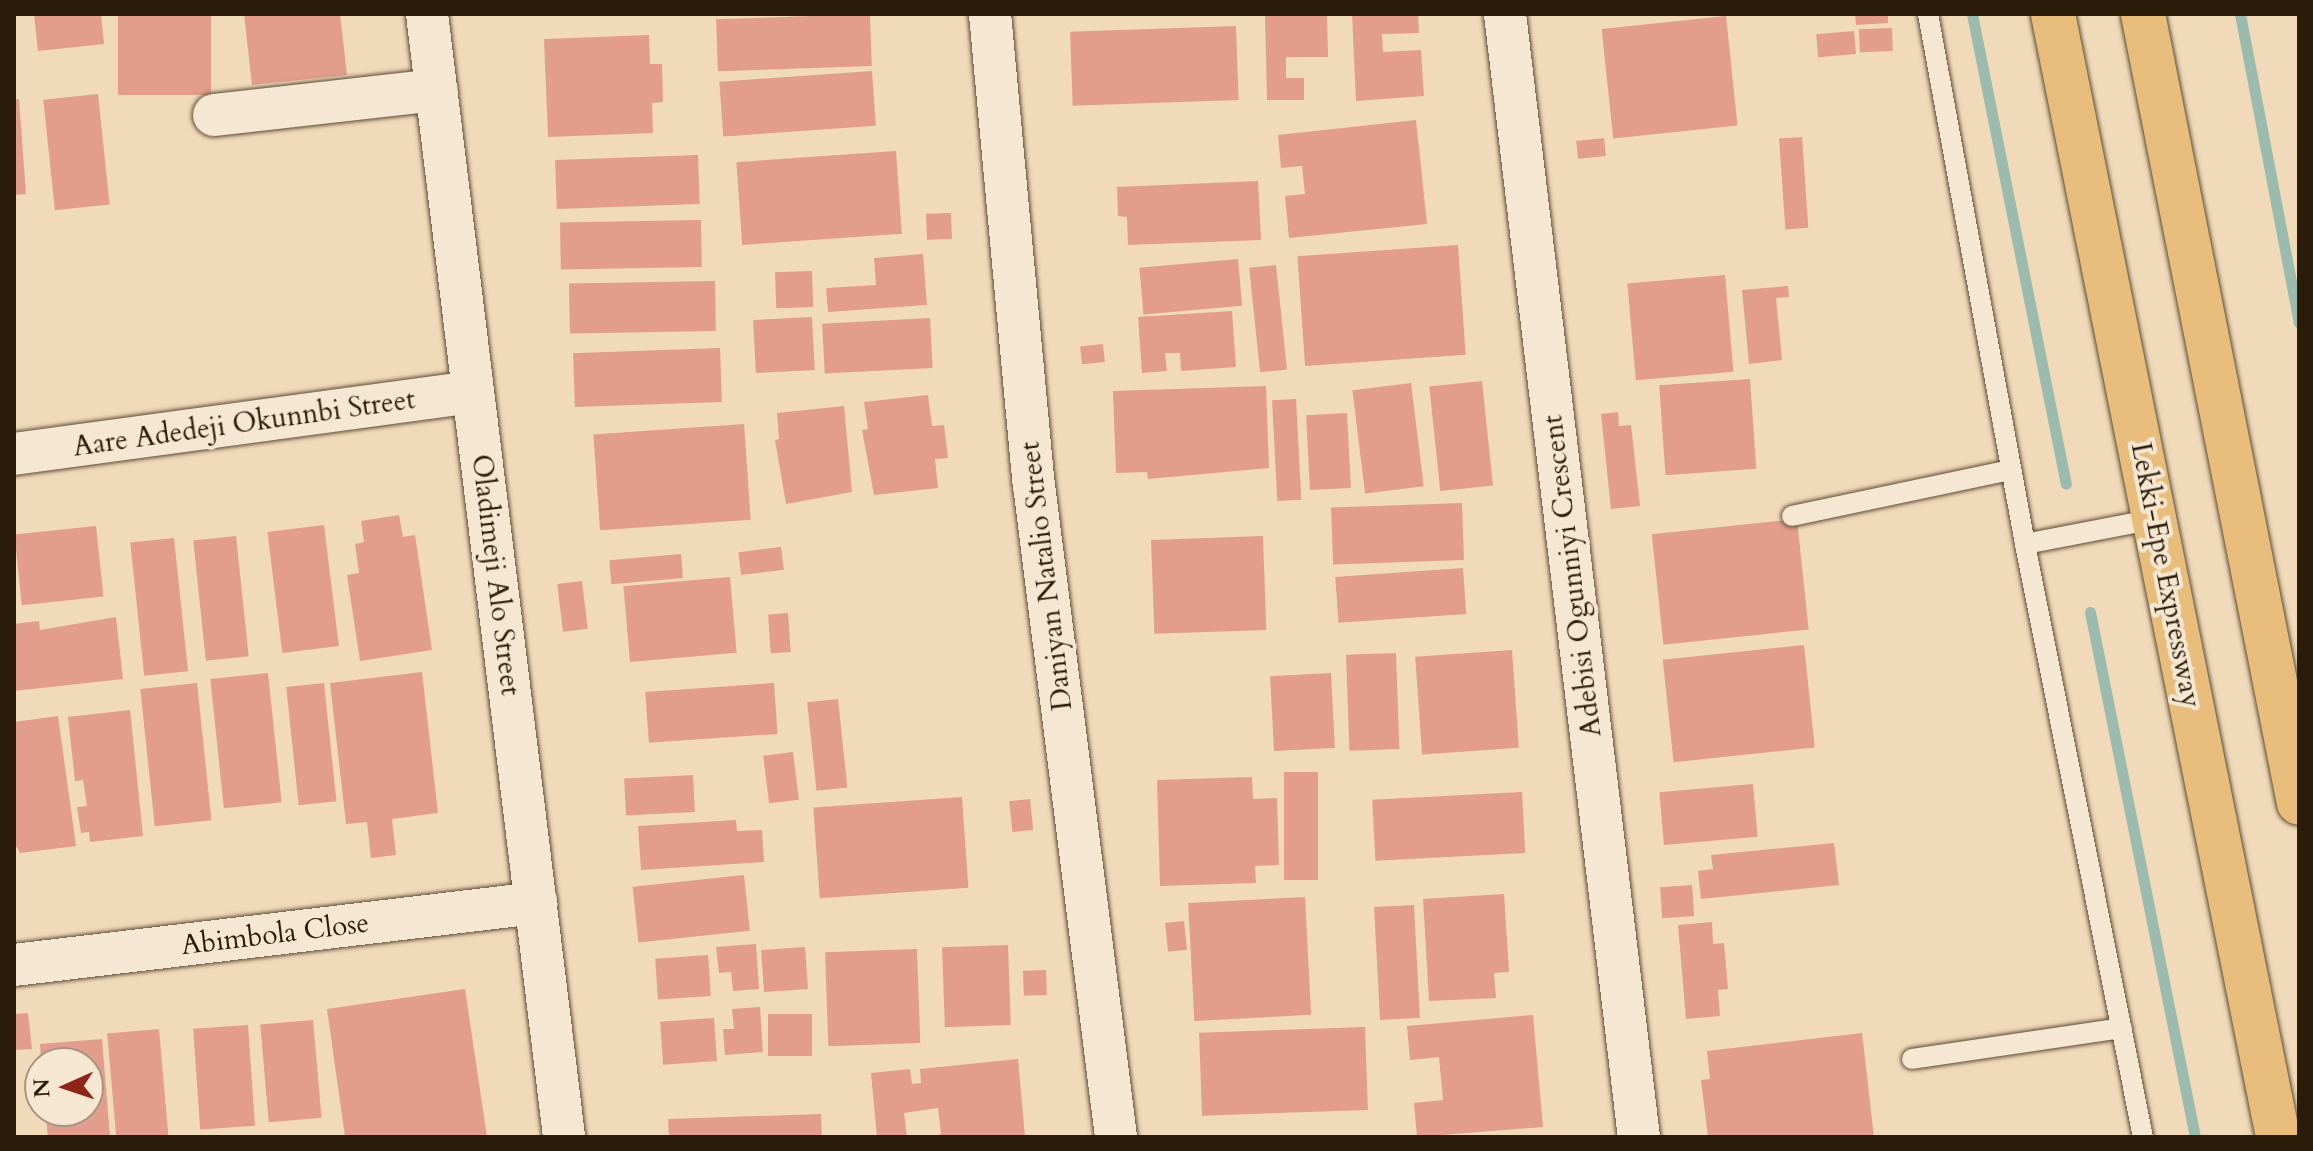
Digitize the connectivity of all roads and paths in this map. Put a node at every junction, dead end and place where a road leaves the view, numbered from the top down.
1 (427, 14) edge
2 (990, 14) edge
3 (1505, 14) edge
4 (1928, 14) edge
5 (2053, 14) edge
6 (2143, 14) edge
7 (437, 90) junction
8 (214, 115) dead end
9 (473, 392) junction
10 (14, 454) edge
11 (2011, 470) junction
12 (1792, 516) dead end
13 (2155, 519) junction
14 (2025, 544) junction
15 (2299, 803) edge
16 (536, 903) junction
17 (14, 965) edge
18 (2122, 1028) junction
19 (1912, 1059) dead end
20 (564, 1137) edge
21 (1116, 1137) edge
22 (1639, 1137) edge
23 (2143, 1137) edge
24 (2278, 1137) edge

1 - 7 street, Oladimeji Alo Street
2 - 21 street, Daniyan Natalio Street
3 - 22 street, Adebisi Ogunniyi Crescent
4 - 11 lane
5 - 13 highway, Lekki-Epe Expressway
6 - 15 highway
7 - 8 street
7 - 9 street, Oladimeji Alo Street
9 - 10 street, Aare Adedeji Okunnbi Street
9 - 16 street, Oladimeji Alo Street
11 - 12 lane
11 - 14 lane
13 - 14 lane
13 - 24 highway, Lekki-Epe Expressway
14 - 18 lane
16 - 17 street, Abimbola Close
16 - 20 street, Oladimeji Alo Street
18 - 19 lane
18 - 23 lane

